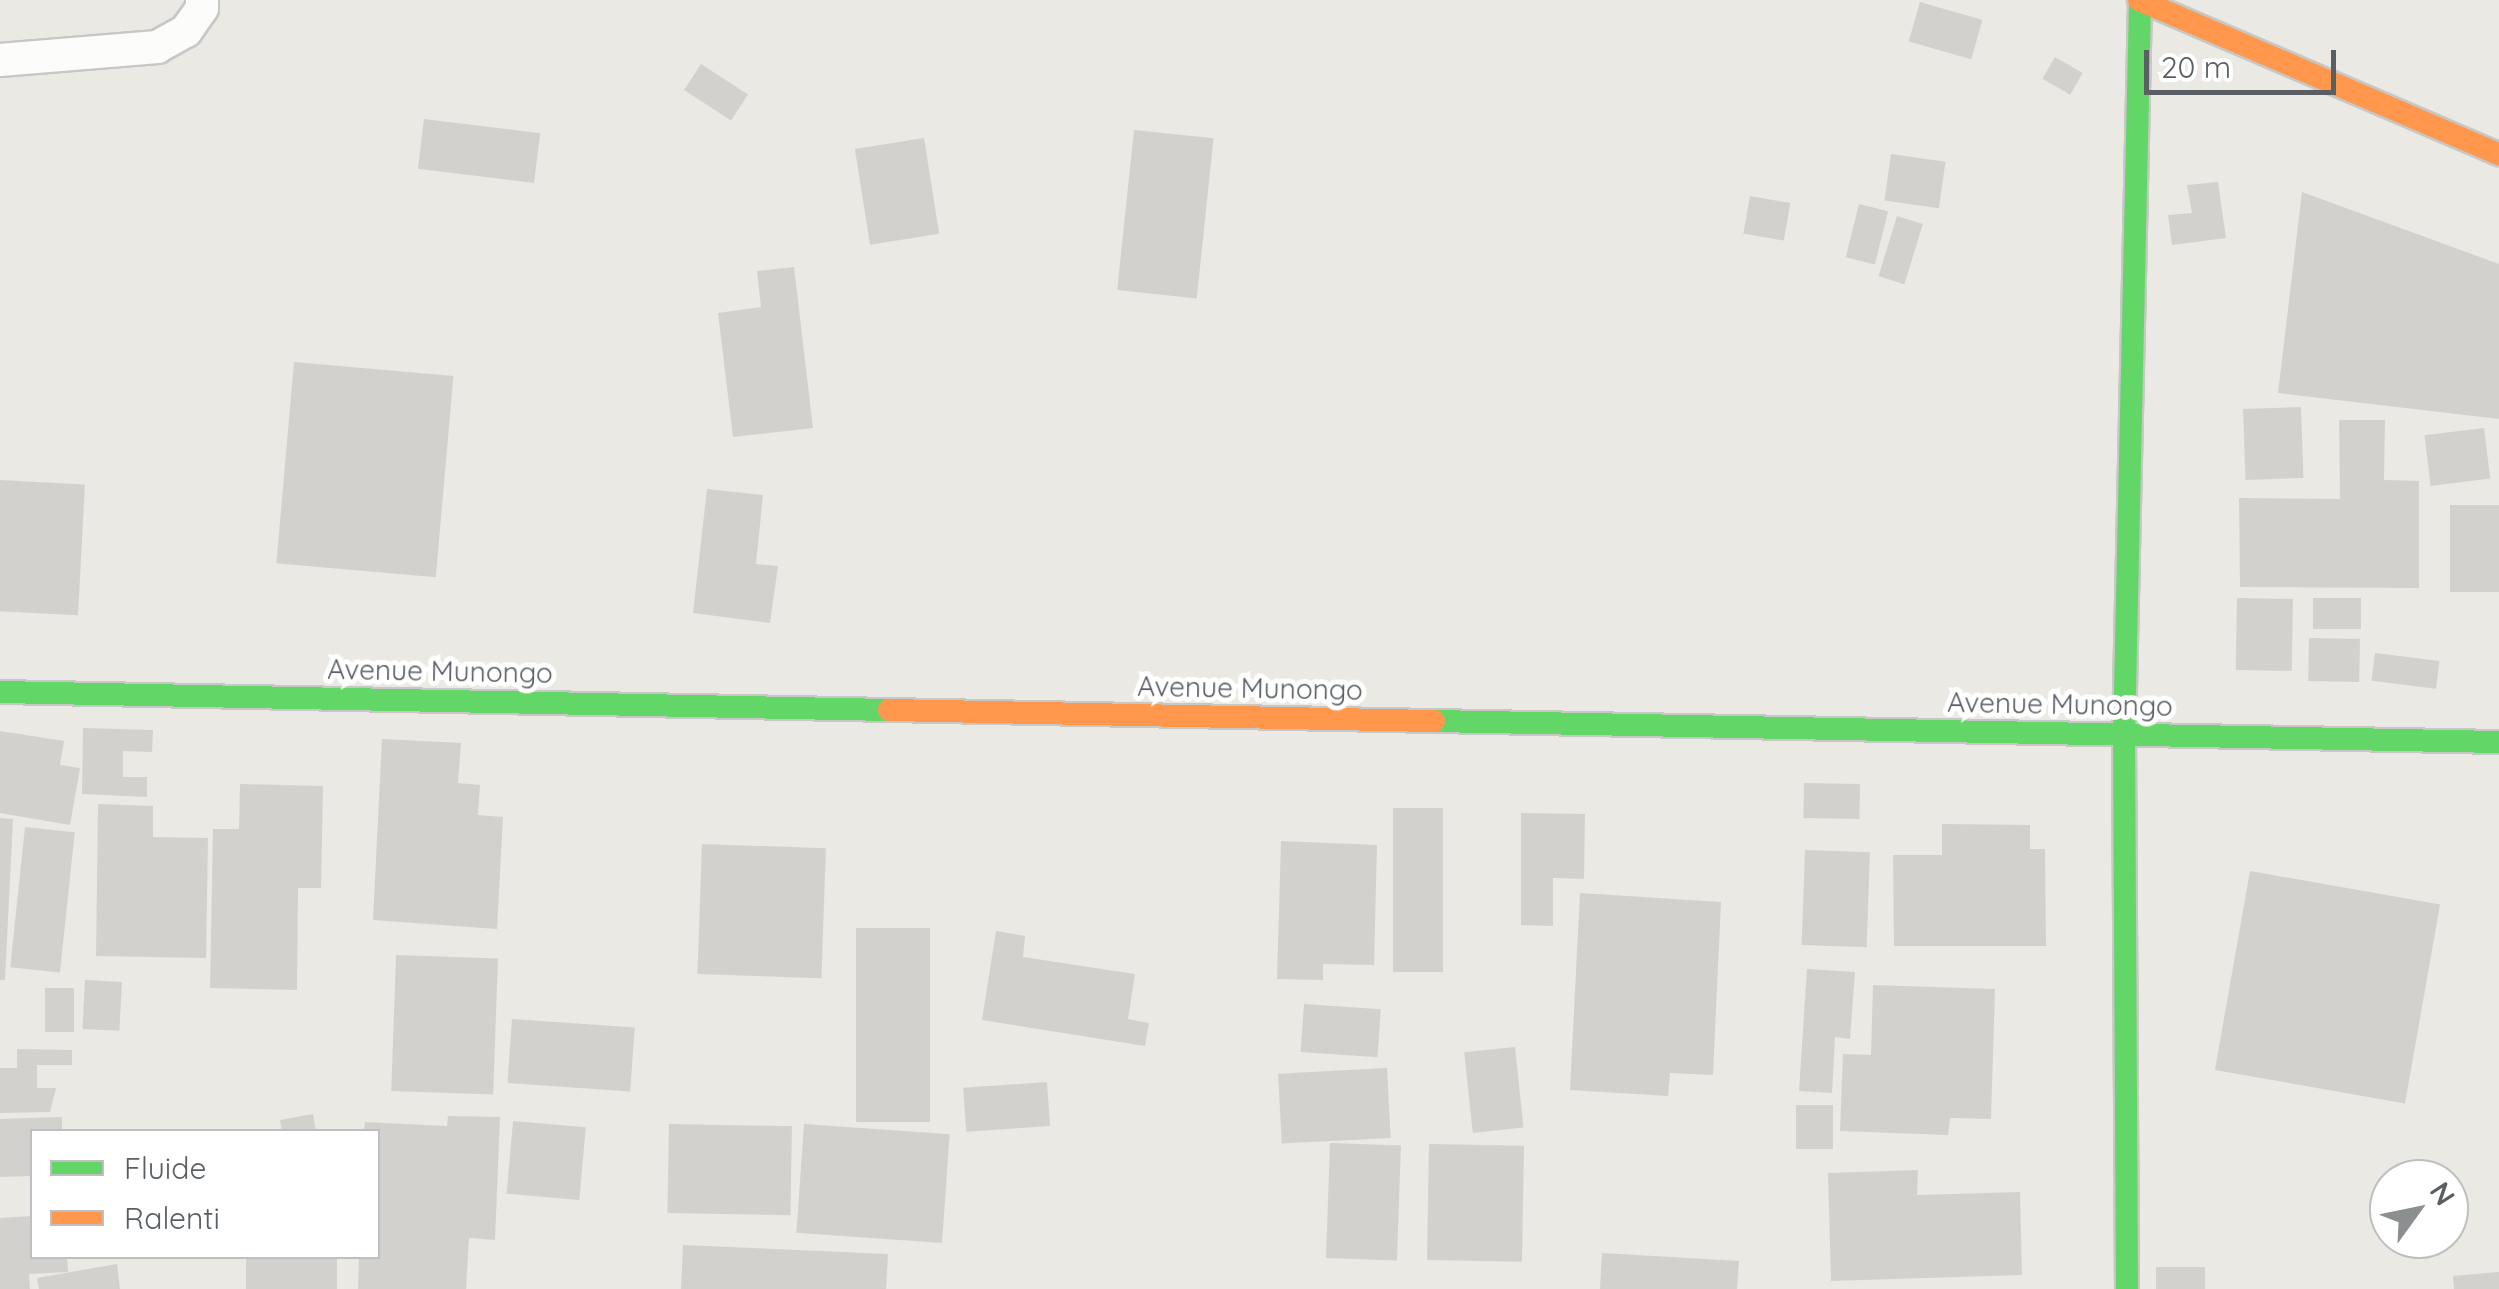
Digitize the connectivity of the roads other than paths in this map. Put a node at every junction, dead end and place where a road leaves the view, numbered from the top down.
1 (202, 0) edge
2 (2139, 0) edge
3 (0, 60) edge
4 (2499, 154) edge
5 (0, 692) edge
6 (2124, 736) junction
7 (2499, 742) edge
8 (2127, 1289) edge

1 - 3 lane
2 - 4 main road
2 - 6 main road
5 - 6 main road, Avenue Munongo
6 - 7 main road, Avenue Munongo
6 - 8 main road

